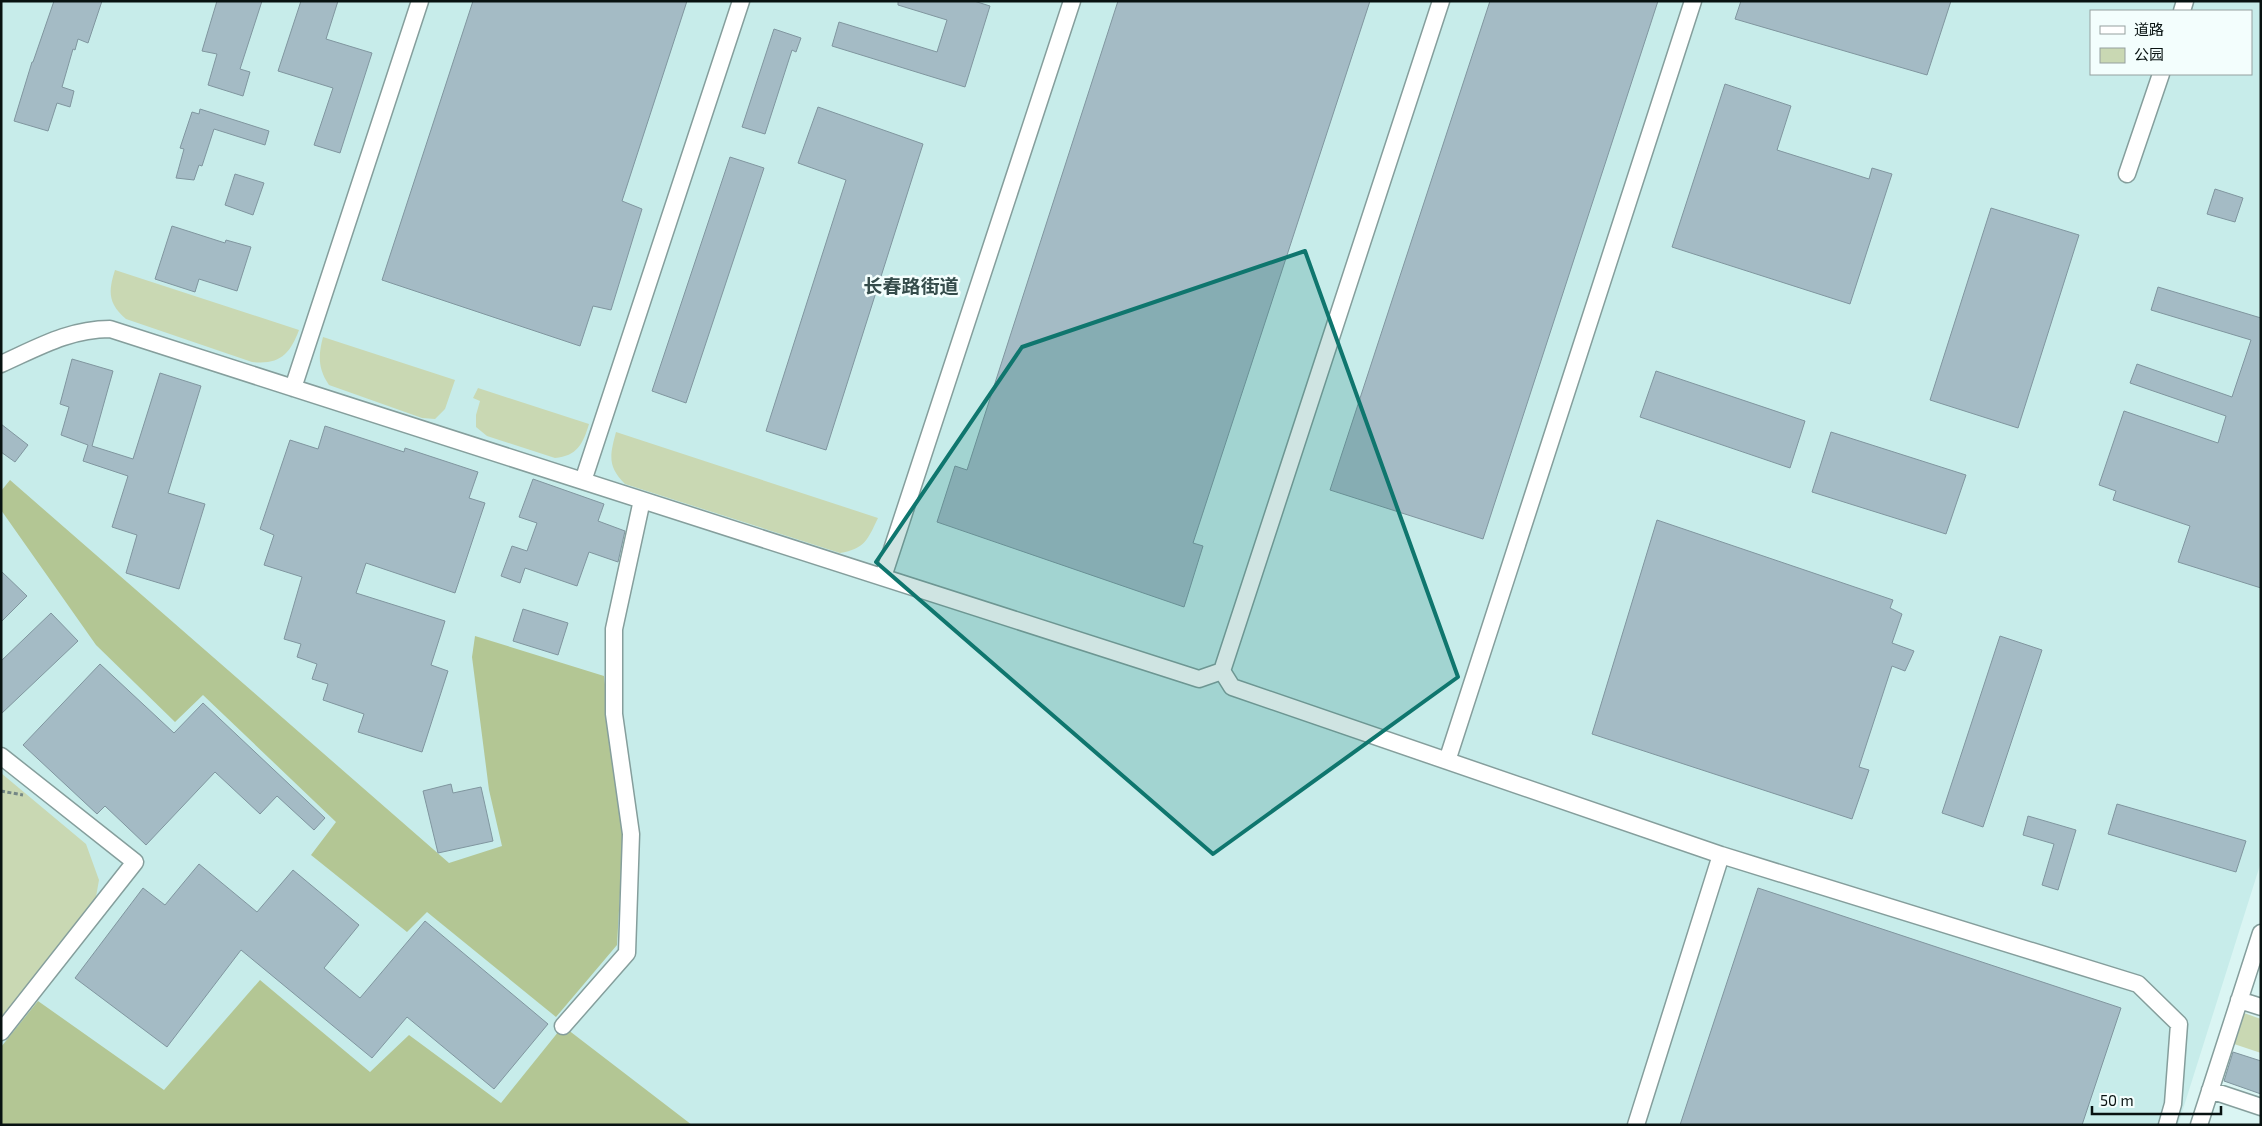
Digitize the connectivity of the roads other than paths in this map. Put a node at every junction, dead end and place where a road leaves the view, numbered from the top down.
1 (420, 1) edge
2 (741, 1) edge
3 (1072, 1) edge
4 (1441, 1) edge
5 (1693, 1) edge
6 (2161, 75) edge
7 (2127, 174) dead end
8 (1, 364) edge
9 (294, 388) junction
10 (583, 481) junction
11 (642, 500) junction
12 (883, 577) junction
13 (1222, 671) junction
14 (1, 756) edge
15 (1447, 761) junction
16 (1721, 855) junction
17 (2261, 933) edge
18 (2239, 1000) junction
19 (2261, 1007) edge
20 (563, 1026) dead end
21 (1, 1032) edge
22 (2210, 1090) junction
23 (2261, 1107) edge
24 (1636, 1125) edge
25 (2167, 1125) edge
26 (2199, 1125) edge

1 - 9 lane
2 - 10 lane
3 - 12 lane
4 - 13 lane
5 - 15 lane
6 - 7 lane
8 - 9 lane
9 - 10 lane
10 - 11 lane
11 - 12 lane
11 - 20 lane
12 - 13 lane
13 - 15 lane
14 - 21 lane
15 - 16 lane
16 - 24 lane
16 - 25 lane
17 - 18 lane
18 - 19 lane
18 - 22 lane
22 - 23 lane
22 - 26 lane

